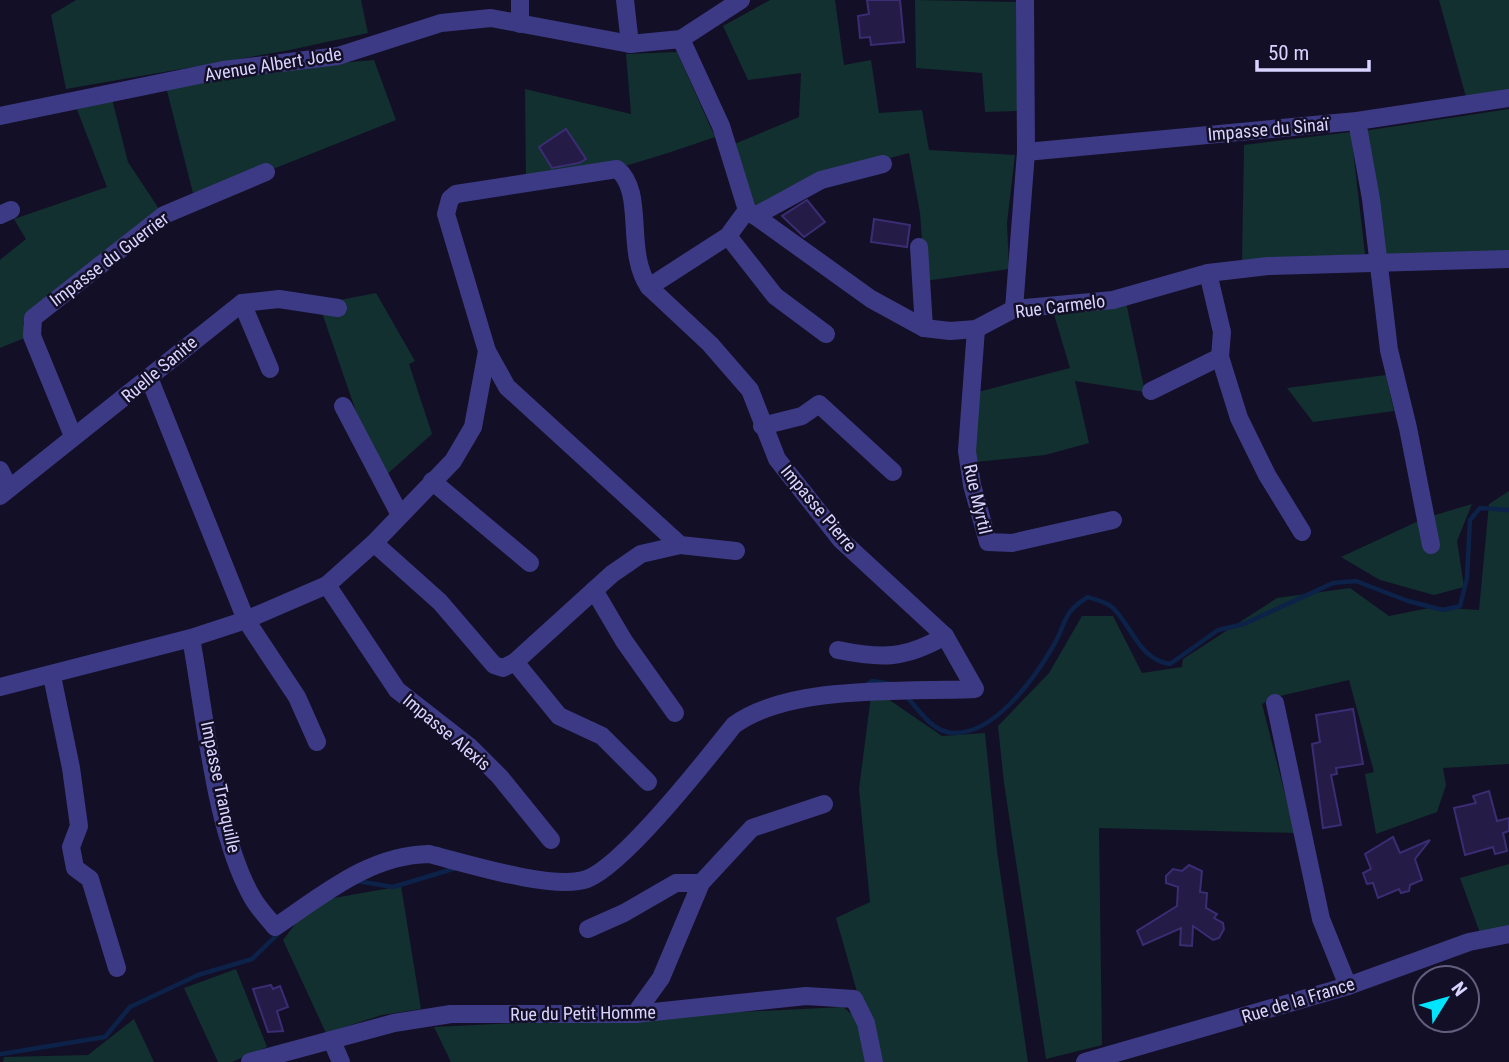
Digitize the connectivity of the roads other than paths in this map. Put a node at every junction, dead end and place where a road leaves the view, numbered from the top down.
1 (520, 0) edge
2 (625, 0) edge
3 (741, 0) edge
4 (1026, 0) edge
5 (520, 24) junction
6 (681, 39) junction
7 (630, 44) junction
8 (1509, 98) edge
9 (0, 116) edge
10 (1357, 121) junction
11 (1026, 152) junction
12 (883, 164) dead end
13 (266, 172) dead end
14 (751, 213) junction
15 (728, 236) junction
16 (919, 247) dead end
17 (1509, 259) edge
18 (1378, 261) junction
19 (1208, 273) junction
20 (649, 287) junction
21 (242, 303) junction
22 (338, 308) dead end
23 (1014, 309) junction
24 (924, 328) junction
25 (976, 329) junction
26 (826, 334) dead end
27 (487, 351) junction
28 (1220, 356) junction
29 (270, 369) dead end
30 (150, 380) junction
31 (1152, 391) dead end
32 (343, 406) dead end
33 (762, 426) junction
34 (73, 436) junction
35 (0, 470) edge
36 (893, 472) dead end
37 (432, 481) junction
38 (4, 492) edge
39 (400, 516) junction
40 (1113, 520) dead end
41 (1302, 532) dead end
42 (374, 543) junction
43 (680, 545) junction
44 (1431, 545) dead end
45 (736, 551) dead end
46 (530, 563) dead end
47 (327, 585) junction
48 (594, 590) junction
49 (246, 620) junction
50 (946, 636) junction
51 (191, 638) junction
52 (838, 650) dead end
53 (515, 662) junction
54 (51, 676) junction
55 (0, 687) edge
56 (1275, 702) dead end
57 (675, 713) dead end
58 (317, 742) dead end
59 (648, 782) dead end
60 (824, 804) dead end
61 (551, 839) dead end
62 (701, 883) junction
63 (275, 927) joint
64 (589, 929) dead end
65 (1509, 934) edge
66 (117, 968) dead end
67 (1348, 986) junction
68 (635, 1014) junction
69 (332, 1041) junction
70 (250, 1062) edge
71 (341, 1062) edge
72 (874, 1062) edge
73 (1086, 1062) edge

1 - 5 street
2 - 7 street
3 - 6 street, Avenue Albert Jode
4 - 11 street
5 - 7 street, Avenue Albert Jode
5 - 9 street, Avenue Albert Jode
6 - 7 street, Avenue Albert Jode
6 - 14 street
8 - 10 street, Impasse du Sinaï
10 - 11 street, Impasse du Sinaï
10 - 18 street
11 - 23 street
12 - 14 street
13 - 34 street, Impasse du Guerrier
14 - 15 street
14 - 24 street, Rue Carmelo
15 - 20 street
15 - 26 street
16 - 24 street
17 - 18 street, Rue Carmelo
18 - 19 street, Rue Carmelo
18 - 44 street
19 - 23 street, Rue Carmelo
19 - 28 street
20 - 27 street
20 - 33 street, Impasse Pierre
21 - 22 street, Ruelle Sanite
21 - 29 street
21 - 30 street, Ruelle Sanite
23 - 25 street, Rue Carmelo
24 - 25 street, Rue Carmelo
25 - 40 street, Rue Myrtil
27 - 37 street
27 - 43 street
28 - 31 street
28 - 41 street
30 - 34 street, Ruelle Sanite
30 - 49 street
32 - 39 street
33 - 36 street
33 - 50 street, Impasse Pierre
34 - 38 street, Ruelle Sanite
35 - 38 street
37 - 39 street
37 - 46 street
39 - 42 street
42 - 47 street
42 - 53 street
43 - 45 street
43 - 48 street
47 - 49 street
47 - 61 street, Impasse Alexis
48 - 53 street
48 - 57 street
49 - 51 street
49 - 58 street
50 - 52 street
50 - 63 street, Impasse Pierre
51 - 54 street
51 - 63 street, Impasse Tranquille
53 - 59 street
54 - 55 street
54 - 66 street
56 - 67 street
60 - 62 street
62 - 64 street
62 - 68 street
65 - 67 street, Rue de la France
67 - 73 street, Rue de la France
68 - 69 street, Rue du Petit Homme
68 - 72 street, Rue du Petit Homme
69 - 70 street, Rue du Petit Homme
69 - 71 street

